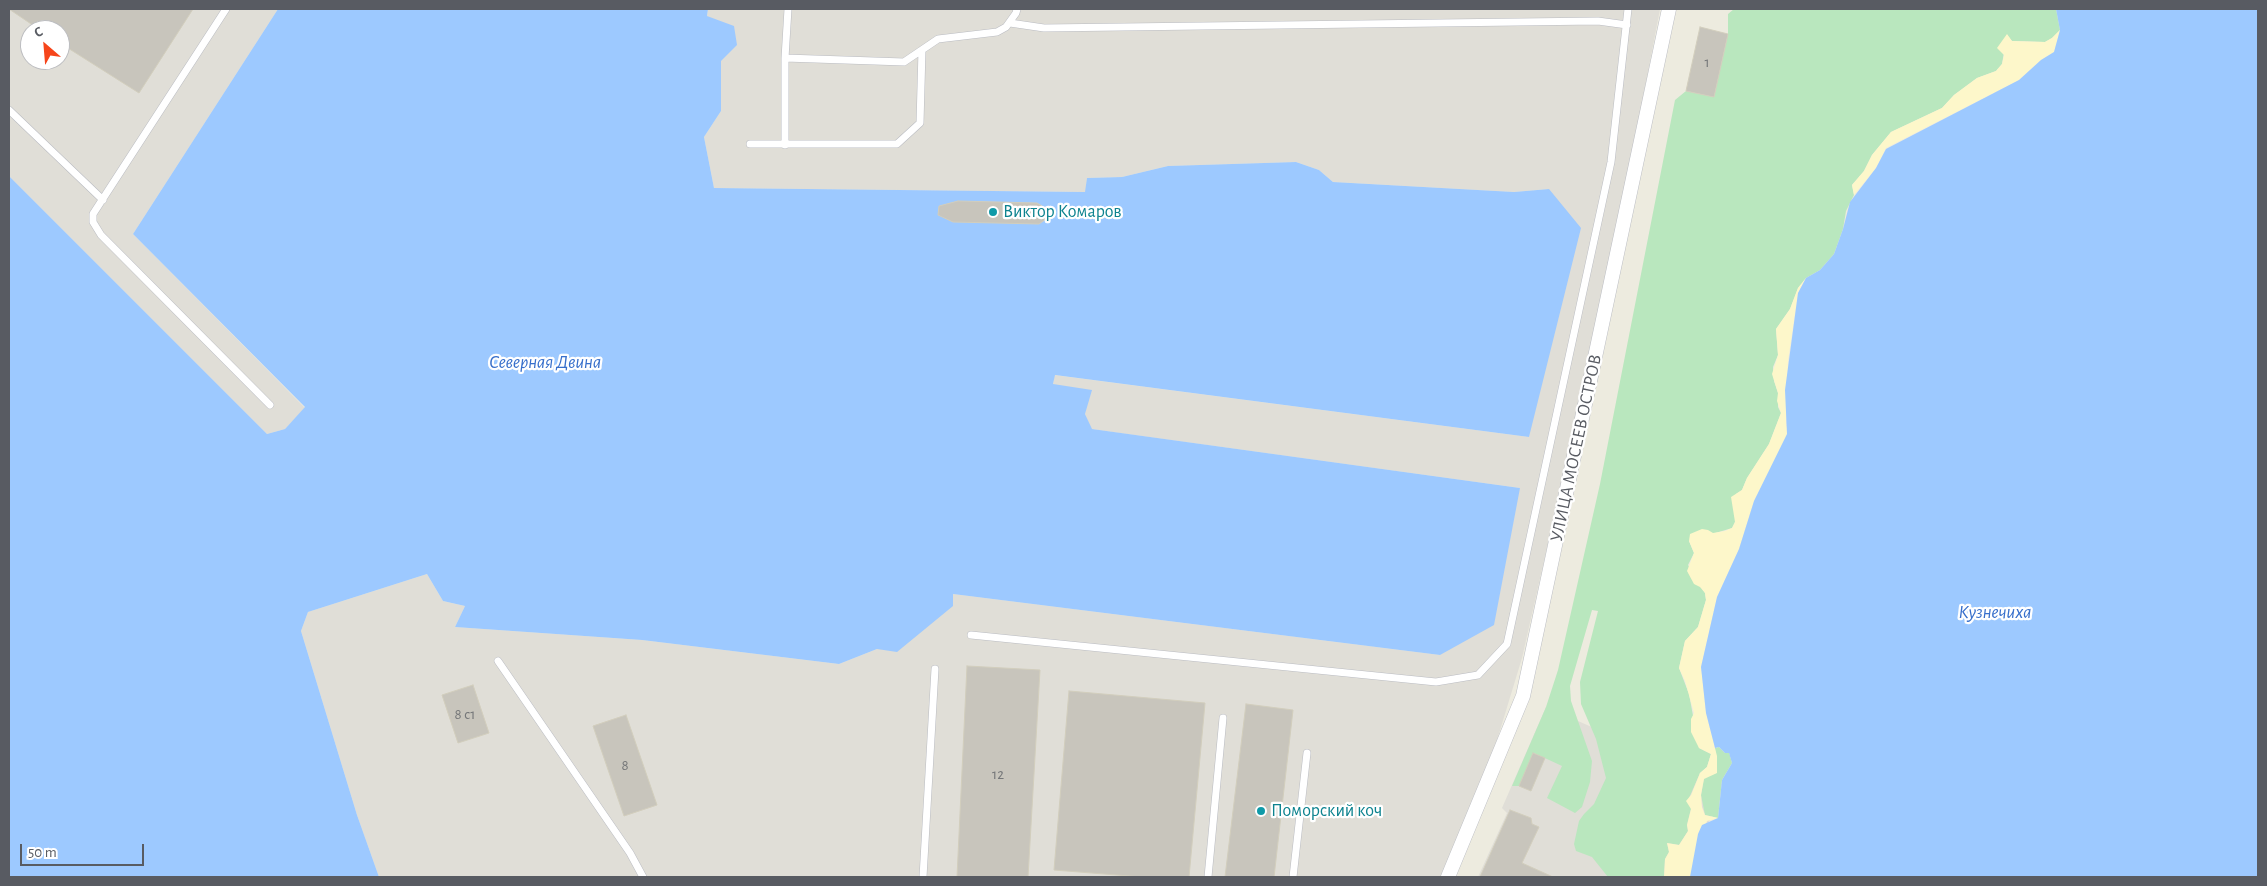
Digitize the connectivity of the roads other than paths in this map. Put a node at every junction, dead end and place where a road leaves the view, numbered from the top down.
1 (226, 9) edge
2 (788, 9) edge
3 (1017, 9) edge
4 (1628, 9) edge
5 (1670, 9) edge
6 (1010, 22) junction
7 (1627, 25) junction
8 (922, 50) junction
9 (785, 58) junction
10 (9, 110) edge
11 (750, 144) dead end
12 (785, 145) junction
13 (103, 200) junction
14 (270, 405) dead end
15 (971, 635) dead end
16 (498, 661) dead end
17 (935, 669) dead end
18 (1222, 718) dead end
19 (1306, 752) dead end
20 (643, 877) edge
21 (923, 877) edge
22 (1208, 877) edge
23 (1293, 877) edge
24 (1448, 877) edge

1 - 13 lane
2 - 9 lane
3 - 6 lane
4 - 7 lane
5 - 24 street, УЛИЦА МОСЕЕВ ОСТРОВ
6 - 7 lane
6 - 8 lane
7 - 15 lane
8 - 9 lane
8 - 12 lane
9 - 12 lane
10 - 13 lane
11 - 12 lane
13 - 14 lane
16 - 20 lane
17 - 21 lane
18 - 22 lane
19 - 23 lane

